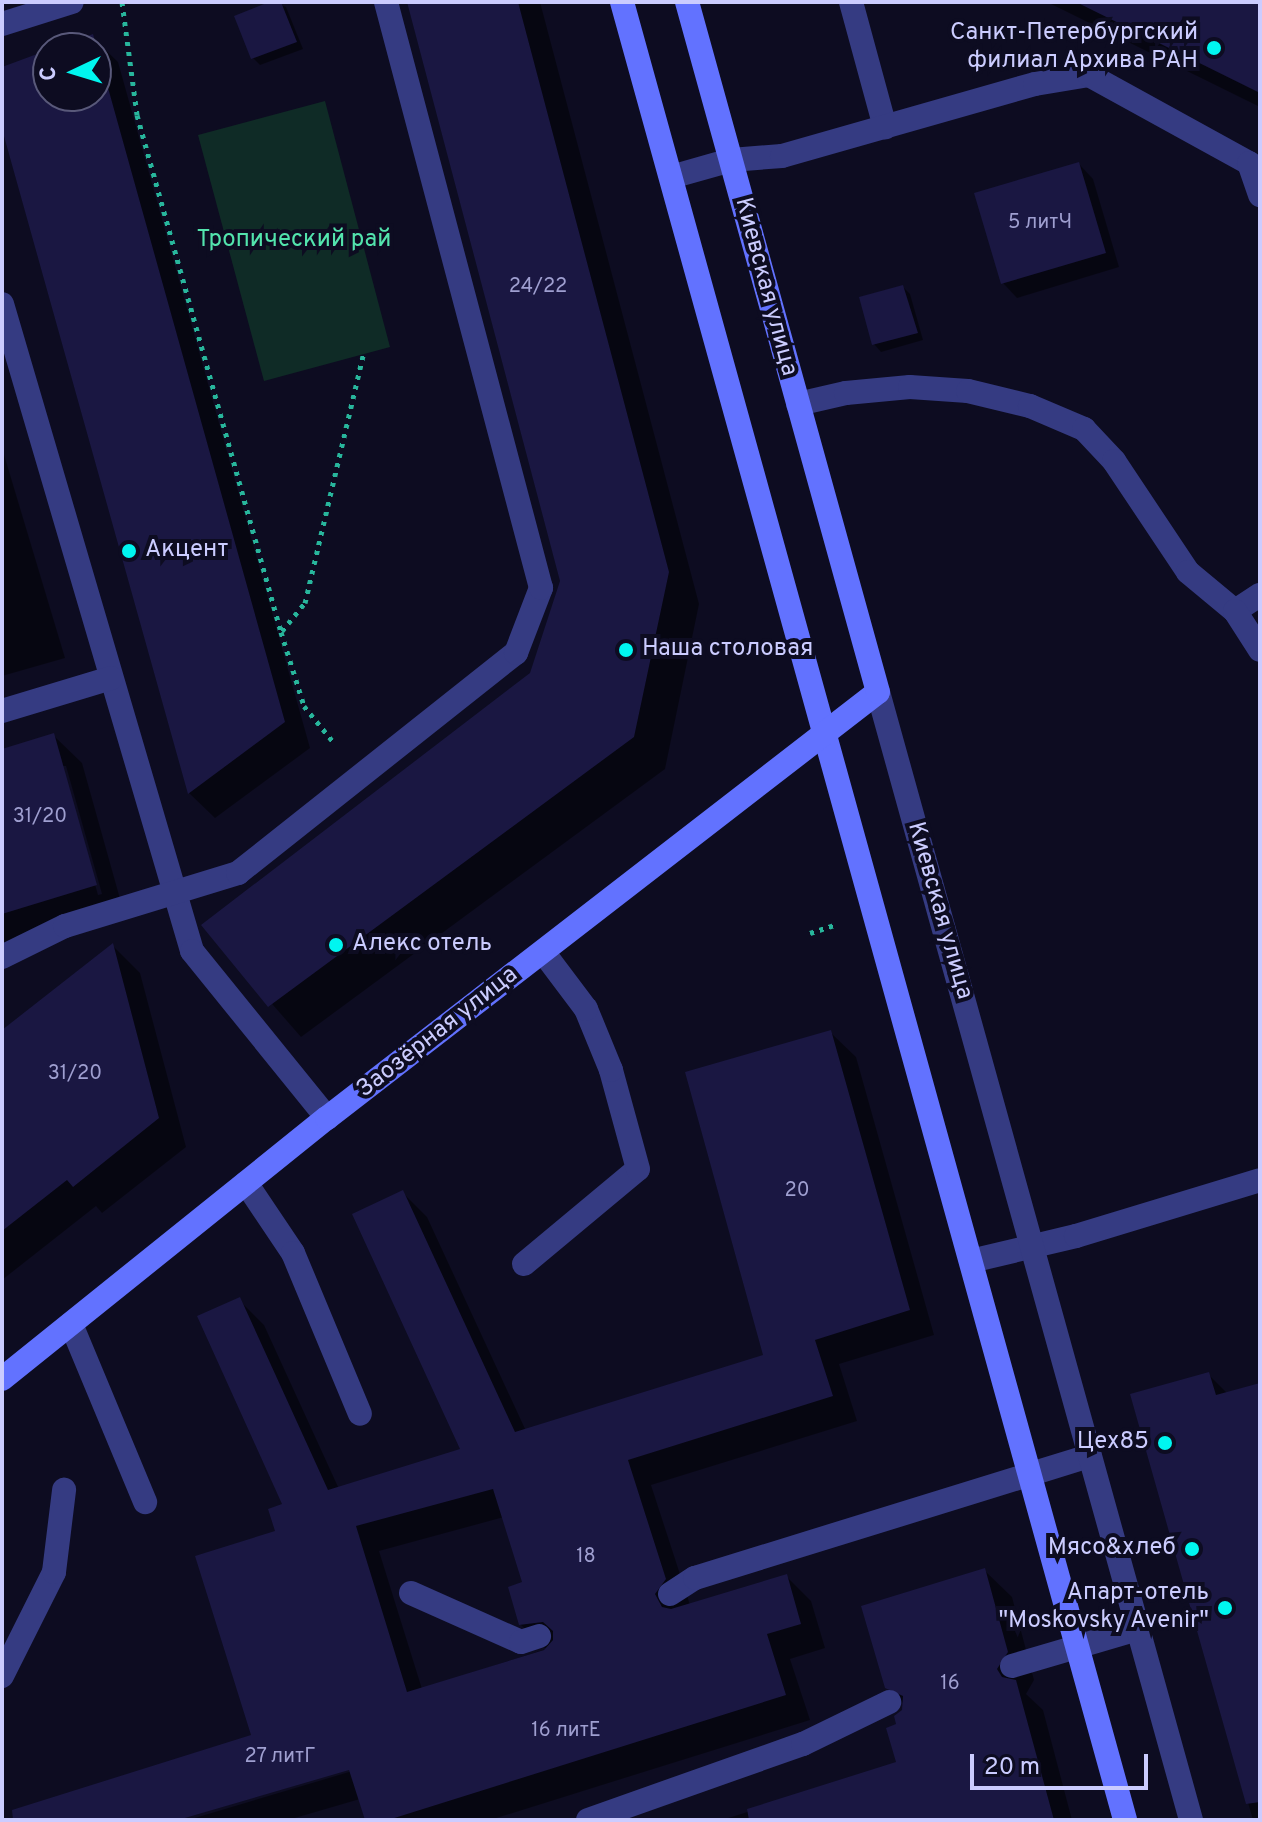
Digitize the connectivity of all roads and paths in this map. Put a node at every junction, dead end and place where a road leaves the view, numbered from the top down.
1 (72, 2) edge
2 (122, 2) edge
3 (386, 2) edge
4 (622, 2) edge
5 (687, 2) edge
6 (851, 2) edge
7 (2, 24) edge
8 (885, 127) junction
9 (731, 160) junction
10 (1255, 166) edge
11 (671, 177) junction
12 (1260, 195) edge
13 (2, 304) edge
14 (363, 355) dead end
15 (798, 404) junction
16 (1260, 595) edge
17 (1235, 611) junction
18 (281, 632) junction
19 (1260, 650) edge
20 (111, 678) junction
21 (878, 692) junction
22 (2, 711) edge
23 (825, 734) junction
24 (360, 776) junction
25 (174, 894) junction
26 (543, 952) junction
27 (2, 957) edge
28 (327, 1118) junction
29 (1260, 1180) edge
30 (246, 1183) junction
31 (1033, 1244) junction
32 (971, 1261) junction
33 (524, 1264) dead end
34 (71, 1324) junction
35 (2, 1379) edge
36 (360, 1414) dead end
37 (1090, 1456) junction
38 (1029, 1474) junction
39 (64, 1490) dead end
40 (145, 1502) dead end
41 (411, 1593) dead end
42 (670, 1594) dead end
43 (1138, 1629) junction
44 (539, 1636) dead end
45 (1077, 1647) junction
46 (1012, 1666) dead end
47 (2, 1676) edge
48 (889, 1702) dead end
49 (588, 1820) edge
50 (1125, 1820) edge
51 (1191, 1820) edge

1 - 7 street
2 - 18 path
3 - 24 street
4 - 11 street
5 - 9 street, Киевская улица
6 - 8 street
8 - 9 street
8 - 10 street
9 - 11 street
9 - 15 street, Киевская улица
10 - 12 street
11 - 23 street
13 - 20 street
14 - 18 path
15 - 17 street
15 - 21 street, Киевская улица
16 - 17 street
17 - 19 street
18 - 24 path
20 - 22 street
20 - 25 street
21 - 23 street, Заозёрная улица
21 - 31 street, Киевская улица
23 - 26 street, Заозёрная улица
23 - 32 street
24 - 25 street
25 - 27 street
25 - 28 street
26 - 28 street, Заозёрная улица
26 - 33 street
28 - 30 street, Заозёрная улица
29 - 31 street
30 - 34 street, Заозёрная улица
30 - 36 street
31 - 32 street
31 - 37 street, Киевская улица
32 - 38 street
34 - 35 street, Заозёрная улица
34 - 40 street
37 - 38 street
37 - 43 street, Киевская улица
38 - 42 street
38 - 45 street
39 - 47 street
41 - 44 street
43 - 45 street
43 - 51 street, Киевская улица
45 - 46 street
45 - 50 street
48 - 49 street

